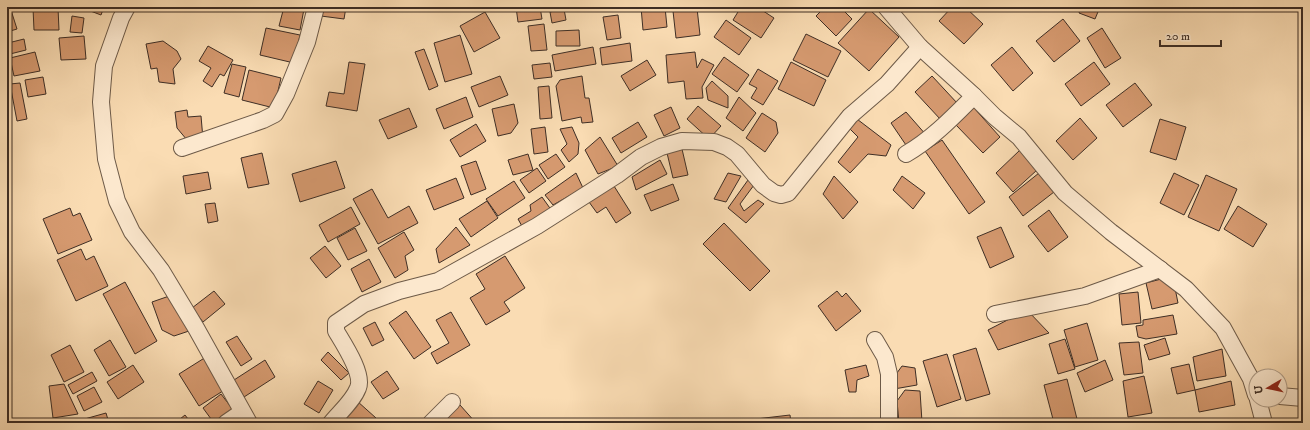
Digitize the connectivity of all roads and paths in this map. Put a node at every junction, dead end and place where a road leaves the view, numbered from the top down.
1 (127, 7) edge
2 (316, 7) edge
3 (886, 7) edge
4 (920, 47) junction
5 (974, 96) junction
6 (182, 148) dead end
7 (906, 154) dead end
8 (1160, 269) junction
9 (995, 314) dead end
10 (875, 340) dead end
11 (1248, 373) edge
12 (1288, 397) edge
13 (1303, 398) edge
14 (452, 402) dead end
15 (1260, 408) edge
16 (245, 418) edge
17 (226, 423) edge
18 (331, 423) edge
19 (431, 423) edge
20 (889, 423) edge
21 (1264, 423) edge

1 - 16 street
2 - 6 street
3 - 4 street
4 - 5 street
4 - 18 street
5 - 7 street
5 - 8 street
8 - 9 street
8 - 11 street
10 - 20 street
12 - 13 street
14 - 19 street
15 - 21 street
16 - 17 street

